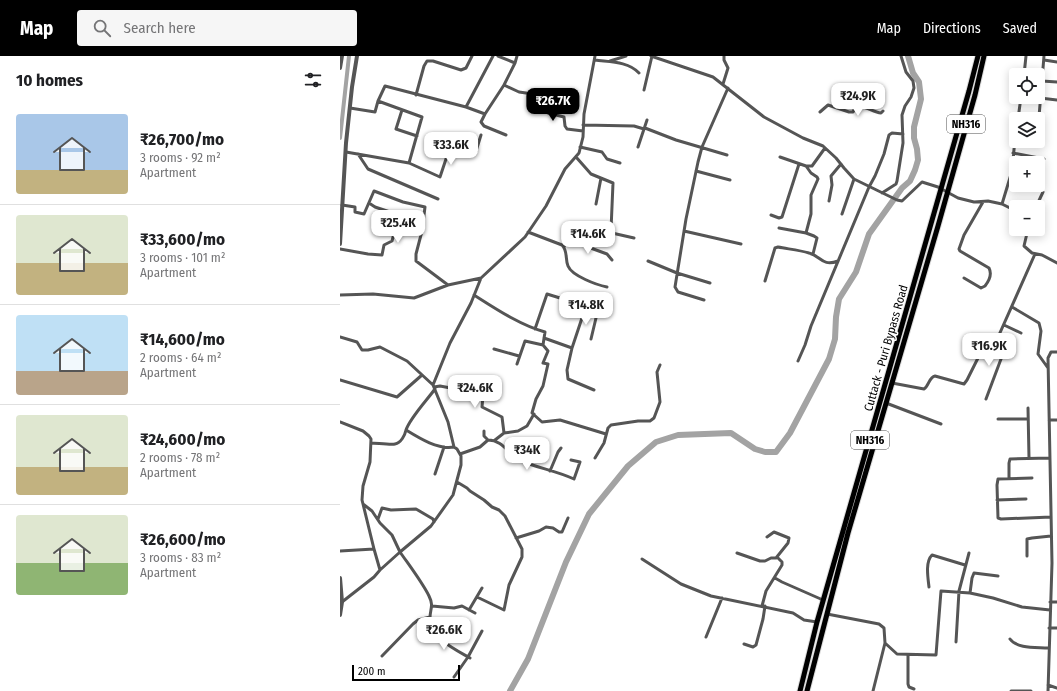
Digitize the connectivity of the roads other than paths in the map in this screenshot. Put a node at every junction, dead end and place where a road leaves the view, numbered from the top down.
1 (342, 56) edge
2 (357, 56) edge
3 (472, 56) edge
4 (493, 56) edge
5 (498, 56) edge
6 (517, 56) edge
7 (626, 56) edge
8 (652, 56) edge
9 (724, 56) edge
10 (901, 56) edge
11 (978, 56) edge
12 (984, 56) edge
13 (1026, 56) edge
14 (1044, 56) edge
15 (595, 58) edge
16 (1044, 60) junction
17 (609, 62) junction
18 (1057, 62) edge
19 (515, 63) junction
20 (340, 68) edge
21 (1025, 68) edge
22 (1043, 68) edge
23 (639, 73) dead end
24 (1045, 81) edge
25 (1057, 82) edge
26 (723, 84) junction
27 (504, 85) junction
28 (728, 88) junction
29 (644, 90) dead end
30 (416, 95) junction
31 (1045, 99) edge
32 (1057, 100) edge
33 (378, 101) junction
34 (466, 107) junction
35 (350, 108) junction
36 (402, 110) junction
37 (883, 111) dead end
38 (820, 112) dead end
39 (485, 114) junction
40 (647, 120) dead end
41 (583, 125) junction
42 (644, 128) junction
43 (583, 131) junction
44 (903, 134) junction
45 (481, 135) dead end
46 (506, 135) dead end
47 (417, 136) junction
48 (580, 147) junction
49 (638, 147) dead end
50 (702, 148) junction
51 (825, 148) junction
52 (1014, 148) edge
53 (346, 152) junction
54 (1013, 153) junction
55 (358, 154) junction
56 (727, 156) dead end
57 (1013, 156) edge
58 (1028, 156) edge
59 (576, 157) junction
60 (780, 157) dead end
61 (409, 163) junction
62 (620, 163) dead end
63 (799, 164) junction
64 (841, 164) junction
65 (806, 166) junction
66 (696, 171) junction
67 (601, 178) junction
68 (854, 179) junction
69 (730, 180) dead end
70 (1009, 181) edge
71 (869, 187) junction
72 (941, 188) junction
73 (947, 192) junction
74 (1043, 192) dead end
75 (883, 194) junction
76 (438, 199) dead end
77 (1039, 200) edge
78 (829, 201) dead end
79 (983, 202) junction
80 (369, 203) junction
81 (596, 204) dead end
82 (1002, 204) junction
83 (342, 205) junction
84 (1009, 208) edge
85 (842, 214) dead end
86 (770, 215) dead end
87 (779, 228) dead end
88 (684, 231) junction
89 (528, 232) junction
90 (806, 233) junction
91 (1026, 236) edge
92 (634, 238) dead end
93 (340, 244) edge
94 (741, 244) dead end
95 (564, 247) junction
96 (340, 249) edge
97 (813, 254) junction
98 (1035, 254) junction
99 (612, 260) dead end
100 (648, 261) dead end
101 (838, 261) junction
102 (1057, 263) edge
103 (678, 273) junction
104 (481, 278) junction
105 (964, 278) dead end
106 (765, 281) dead end
107 (710, 283) dead end
108 (448, 285) junction
109 (607, 287) dead end
110 (340, 295) edge
111 (474, 295) junction
112 (704, 300) dead end
113 (1012, 307) junction
114 (584, 312) junction
115 (1004, 325) junction
116 (535, 329) junction
117 (1021, 333) dead end
118 (1000, 334) junction
119 (340, 337) edge
120 (544, 338) junction
121 (591, 339) dead end
122 (543, 345) junction
123 (494, 348) dead end
124 (572, 348) junction
125 (1057, 352) edge
126 (991, 353) dead end
127 (520, 356) junction
128 (978, 358) dead end
129 (798, 361) dead end
130 (516, 364) dead end
131 (660, 365) dead end
132 (1048, 368) junction
133 (422, 375) junction
134 (340, 380) edge
135 (892, 383) junction
136 (434, 387) junction
137 (594, 390) dead end
138 (986, 399) dead end
139 (886, 403) junction
140 (1028, 408) dead end
141 (534, 414) junction
142 (998, 419) dead end
143 (1028, 419) junction
144 (1049, 420) junction
145 (1057, 420) edge
146 (340, 422) edge
147 (941, 424) dead end
148 (406, 430) junction
149 (484, 431) dead end
150 (504, 433) junction
151 (606, 434) junction
152 (488, 440) junction
153 (495, 440) junction
154 (371, 443) junction
155 (444, 447) junction
156 (454, 447) junction
157 (561, 448) dead end
158 (460, 454) junction
159 (595, 458) dead end
160 (1029, 458) junction
161 (1050, 458) junction
162 (571, 460) dead end
163 (550, 470) junction
164 (435, 474) dead end
165 (1009, 478) junction
166 (1032, 478) dead end
167 (457, 482) junction
168 (997, 500) junction
169 (1026, 500) dead end
170 (363, 504) junction
171 (1051, 517) junction
172 (568, 518) dead end
173 (378, 519) junction
174 (434, 522) junction
175 (1051, 536) junction
176 (767, 537) dead end
177 (516, 538) junction
178 (374, 549) junction
179 (340, 551) edge
180 (400, 552) junction
181 (737, 553) dead end
182 (969, 553) dead end
183 (1027, 556) dead end
184 (777, 557) junction
185 (642, 559) dead end
186 (965, 565) junction
187 (380, 570) junction
188 (998, 576) dead end
189 (340, 578) edge
190 (775, 578) junction
191 (929, 587) dead end
192 (482, 588) dead end
193 (959, 591) junction
194 (970, 593) junction
195 (477, 597) junction
196 (722, 598) junction
197 (823, 600) junction
198 (341, 602) edge
199 (1050, 602) junction
200 (1057, 602) edge
201 (432, 606) junction
202 (763, 606) junction
203 (469, 610) junction
204 (1050, 610) junction
205 (475, 613) dead end
206 (827, 614) junction
207 (340, 615) edge
208 (430, 618) junction
209 (817, 622) junction
210 (1049, 628) junction
211 (1057, 628) edge
212 (482, 631) dead end
213 (706, 637) dead end
214 (1010, 638) dead end
215 (956, 642) dead end
216 (885, 643) junction
217 (744, 644) dead end
218 (1048, 648) junction
219 (908, 655) junction
220 (382, 656) dead end
221 (469, 658) junction
222 (454, 677) dead end
223 (1048, 685) junction
224 (1057, 688) edge
225 (914, 689) dead end
226 (800, 691) edge
227 (807, 691) edge
228 (873, 691) edge
229 (1011, 691) edge
230 (1031, 691) edge
231 (1048, 691) edge

1 - 20 street
2 - 35 street
3 - 30 street
4 - 34 street
5 - 19 street
6 - 19 street
7 - 17 street
8 - 26 street
8 - 29 street
9 - 26 street
10 - 44 street
11 - 72 highway, Cuttack - Puri Bypass Road / NH316
12 - 73 highway, Cuttack - Puri Bypass Road / NH316
13 - 21 street
14 - 16 street
15 - 17 street
15 - 41 street
16 - 18 street
16 - 22 street
17 - 23 street
19 - 27 street
24 - 25 street
26 - 28 street
27 - 39 street
27 - 43 street
28 - 50 street
28 - 51 street
30 - 33 street
30 - 34 street
31 - 32 street
33 - 35 street
33 - 36 street
34 - 39 street
35 - 53 street
36 - 47 street
36 - 47 street
37 - 38 street
39 - 46 street
40 - 42 street
41 - 42 street
41 - 43 street
42 - 49 street
42 - 50 street
43 - 48 street
44 - 71 street
44 - 75 street
45 - 61 street
47 - 61 street
48 - 59 street
48 - 62 street
50 - 56 street
50 - 66 street
51 - 64 street
51 - 65 street
52 - 54 street
53 - 55 street
53 - 83 street
54 - 57 street
54 - 58 street
55 - 61 street
55 - 76 street
59 - 67 street
59 - 89 street
60 - 63 street
63 - 65 street
63 - 86 street
64 - 68 street
64 - 78 street
65 - 90 street
66 - 69 street
66 - 88 street
67 - 81 street
67 - 92 street
68 - 71 street
68 - 85 street
70 - 82 street
71 - 75 street
71 - 101 street
72 - 73 street
72 - 75 street
72 - 197 highway, Cuttack - Puri Bypass Road / NH316
73 - 79 street
73 - 135 highway, Cuttack - Puri Bypass Road / NH316
74 - 77 street
79 - 82 street
79 - 105 street
80 - 83 street
80 - 96 street
80 - 108 street
82 - 84 street
83 - 93 street
87 - 90 street
88 - 94 street
88 - 103 street
89 - 95 street
89 - 104 street
90 - 97 street
91 - 98 street
95 - 99 street
95 - 109 street
97 - 101 street
97 - 106 street
98 - 102 street
98 - 113 street
100 - 103 street
101 - 129 street
103 - 107 street
103 - 112 street
104 - 108 street
104 - 111 street
108 - 110 street
111 - 116 street
111 - 136 street
113 - 115 street
113 - 132 street
114 - 116 street
114 - 121 street
114 - 124 street
115 - 117 street
115 - 118 street
116 - 120 street
118 - 126 street
118 - 138 street
119 - 133 street
120 - 122 street
120 - 124 street
122 - 127 street
122 - 141 street
123 - 127 street
124 - 137 street
125 - 132 street
127 - 130 street
128 - 135 street
131 - 151 street
132 - 144 street
133 - 134 street
133 - 136 street
135 - 139 highway, Cuttack - Puri Bypass Road / NH316
136 - 148 street
136 - 150 street
136 - 156 street
139 - 147 street
139 - 206 highway, Cuttack - Puri Bypass Road / NH316
140 - 143 street
141 - 150 street
141 - 151 street
142 - 143 street
143 - 160 street
144 - 145 street
144 - 161 street
146 - 154 street
148 - 154 street
148 - 155 street
149 - 152 street
150 - 153 street
151 - 159 street
152 - 153 street
152 - 158 street
153 - 163 street
154 - 170 street
155 - 156 street
155 - 164 street
156 - 158 street
157 - 163 street
158 - 167 street
160 - 161 street
160 - 165 street
161 - 171 street
162 - 163 street
165 - 166 street
165 - 168 street
167 - 174 street
167 - 177 street
168 - 169 street
168 - 171 street
170 - 173 street
170 - 178 street
171 - 175 street
172 - 177 street
173 - 174 street
173 - 180 street
174 - 180 street
175 - 183 street
175 - 199 street
176 - 184 street
177 - 195 street
178 - 179 street
178 - 187 street
180 - 187 street
180 - 201 street
181 - 184 street
182 - 186 street
184 - 190 street
185 - 196 street
186 - 191 street
186 - 193 street
187 - 198 street
188 - 194 street
189 - 198 street
190 - 197 street
190 - 202 street
192 - 195 street
193 - 194 street
193 - 215 street
193 - 219 street
194 - 204 street
195 - 203 street
196 - 202 street
196 - 213 street
197 - 209 highway, Cuttack - Puri Bypass Road / NH316
198 - 207 street
199 - 200 street
199 - 204 street
201 - 203 street
201 - 208 street
202 - 209 street
202 - 217 street
203 - 205 street
204 - 210 street
206 - 216 street
206 - 227 highway, Cuttack - Puri Bypass Road / NH316
208 - 220 street
208 - 221 street
209 - 226 highway, Cuttack - Puri Bypass Road / NH316
210 - 211 street
210 - 218 street
212 - 221 street
214 - 218 street
216 - 219 street
216 - 228 street
218 - 223 street
219 - 225 street
221 - 222 street
223 - 224 street
223 - 231 street
229 - 230 street

